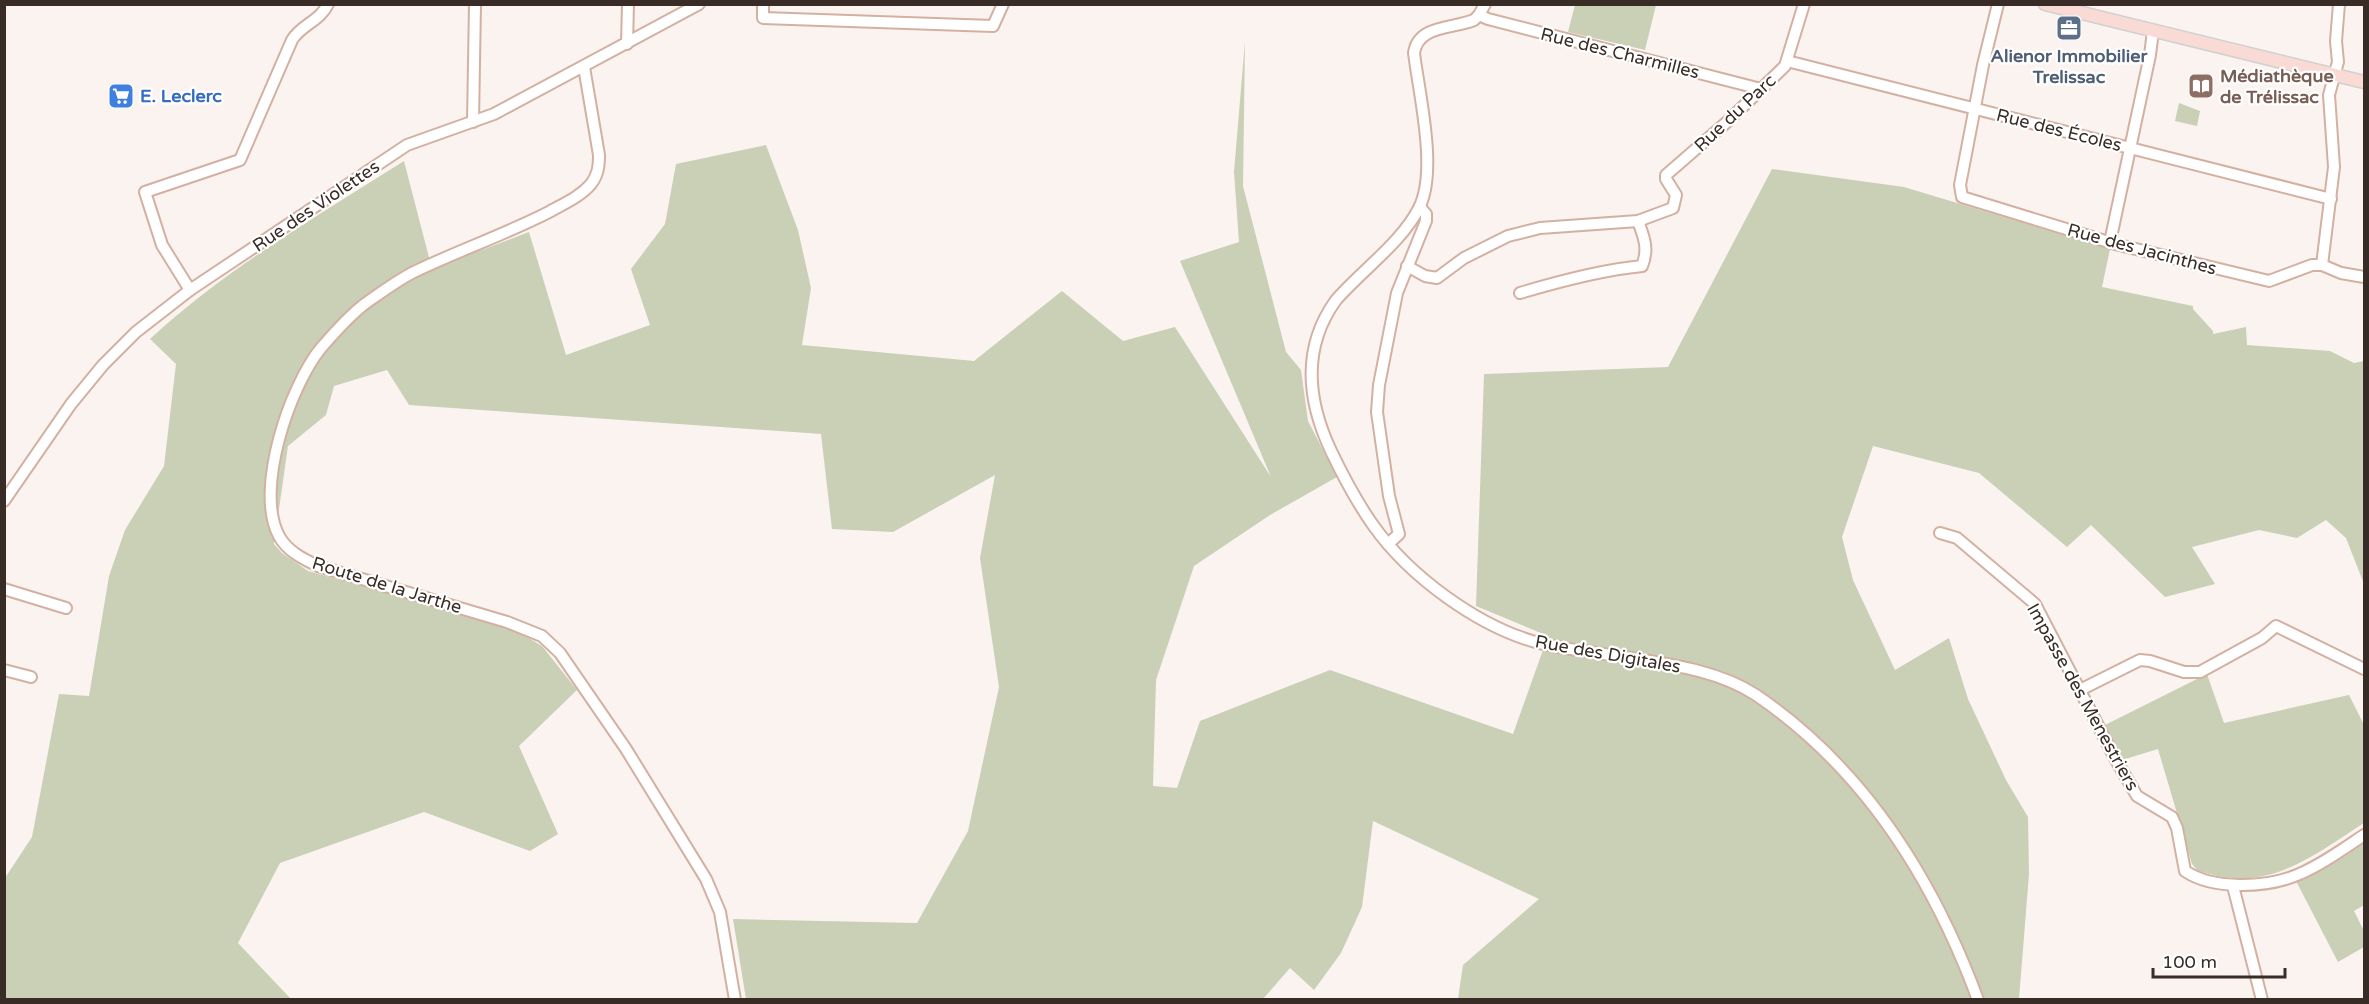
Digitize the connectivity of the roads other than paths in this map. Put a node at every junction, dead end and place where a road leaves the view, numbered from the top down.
1 (328, 4) edge
2 (475, 4) edge
3 (628, 4) edge
4 (699, 4) edge
5 (763, 4) edge
6 (1003, 4) edge
7 (1485, 4) edge
8 (1804, 4) edge
9 (1998, 4) edge
10 (2044, 4) edge
11 (2339, 4) edge
12 (2089, 10) edge
13 (1479, 15) junction
14 (2152, 31) junction
15 (627, 44) junction
16 (1787, 61) junction
17 (584, 67) junction
18 (2334, 75) junction
19 (2364, 82) edge
20 (1761, 89) junction
21 (1974, 109) junction
22 (473, 122) junction
23 (2130, 148) junction
24 (2331, 199) junction
25 (1420, 207) junction
26 (1638, 221) junction
27 (2110, 242) junction
28 (2322, 265) junction
29 (1407, 266) junction
30 (2364, 277) edge
31 (190, 290) junction
32 (1520, 293) dead end
33 (4, 501) edge
34 (1940, 533) dead end
35 (1388, 544) junction
36 (4, 589) edge
37 (66, 608) dead end
38 (2364, 669) edge
39 (4, 670) edge
40 (31, 676) dead end
41 (2080, 690) junction
42 (2364, 834) edge
43 (2233, 886) junction
44 (735, 999) edge
45 (1978, 999) edge
46 (2262, 999) edge

1 - 31 street
2 - 22 street
3 - 15 street
4 - 15 street, Rue des Violettes
5 - 6 street
7 - 13 street
8 - 16 street, Rue du Parc
9 - 21 street
10 - 12 main road
11 - 18 street
12 - 14 main road
13 - 20 street, Rue des Charmilles
13 - 25 street, Rue des Digitales
14 - 18 main road
14 - 23 street
15 - 17 street, Rue des Violettes
16 - 20 street, Rue du Parc
16 - 21 street, Rue des Écoles
17 - 22 street, Rue des Violettes
17 - 44 street, Route de la Jarthe
18 - 19 main road
18 - 24 street
20 - 26 street, Rue du Parc
21 - 23 street, Rue des Écoles
21 - 27 street, Rue des Jacinthes
22 - 31 street, Rue des Violettes
23 - 24 street, Rue des Écoles
23 - 27 street
24 - 28 street
25 - 29 street
25 - 35 street, Rue des Digitales
26 - 29 street
26 - 32 street
27 - 28 street, Rue des Jacinthes
28 - 30 street
29 - 35 street
31 - 33 street, Rue des Violettes
34 - 41 street, Impasse des Menestriers
35 - 45 street, Rue des Digitales
36 - 37 street
38 - 41 street
39 - 40 street
41 - 43 street, Impasse des Menestriers
42 - 43 street
43 - 46 street

